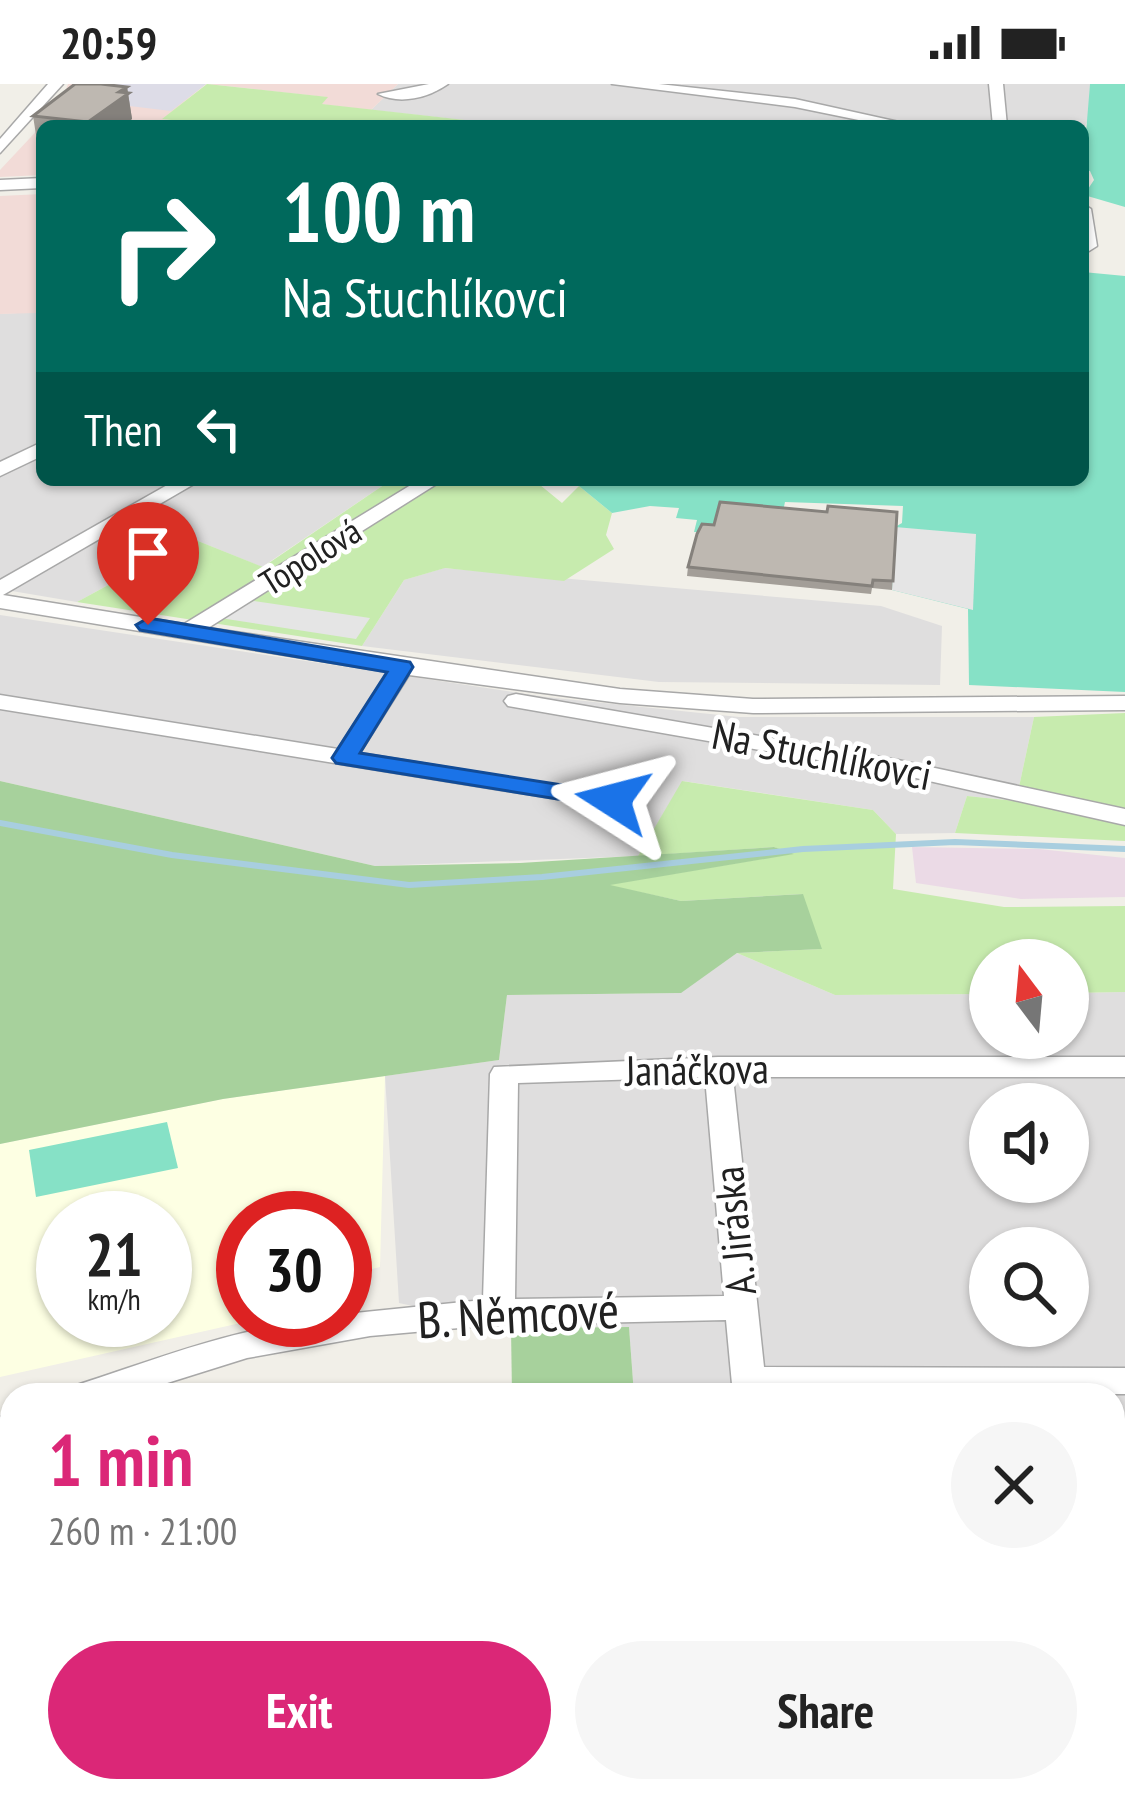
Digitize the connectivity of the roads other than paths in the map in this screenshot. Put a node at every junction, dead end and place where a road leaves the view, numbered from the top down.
1 (44, 84) edge
2 (56, 84) edge
3 (441, 84) edge
4 (625, 84) edge
5 (815, 84) edge
6 (996, 84) edge
7 (385, 94) dead end
8 (795, 103) junction
9 (880, 120) edge
10 (999, 120) edge
11 (0, 136) edge
12 (0, 148) edge
13 (36, 183) edge
14 (0, 184) edge
15 (36, 451) edge
16 (0, 470) edge
17 (180, 486) edge
18 (423, 486) edge
19 (0, 589) edge
20 (0, 601) edge
21 (187, 632) junction
22 (402, 667) junction
23 (455, 675) junction
24 (0, 702) edge
25 (1125, 703) edge
26 (345, 758) junction
27 (613, 800) dead end
28 (1125, 817) edge
29 (1125, 1066) edge
30 (718, 1067) junction
31 (742, 1308) junction
32 (500, 1310) junction
33 (1125, 1381) edge
34 (126, 1383) edge
35 (750, 1383) edge
36 (1000, 1383) edge

1 - 11 street
2 - 12 street
3 - 7 street
4 - 8 street
5 - 8 street
6 - 10 street
8 - 9 street
13 - 14 street
15 - 16 street
17 - 19 street
18 - 21 street, Topolová
20 - 21 street, Na Stuchlíkovci
21 - 22 street, Na Stuchlíkovci
22 - 23 street, Na Stuchlíkovci
22 - 26 street
23 - 25 street, Na Stuchlíkovci
23 - 28 street, Na Stuchlíkovci
24 - 26 street
26 - 27 street
29 - 30 street, Janáčkova
30 - 31 street, A. Jiráska
30 - 32 street, Janáčkova
31 - 32 street, B. Němcové
31 - 35 street, A. Jiráska
32 - 34 street, B. Němcové
33 - 36 street

